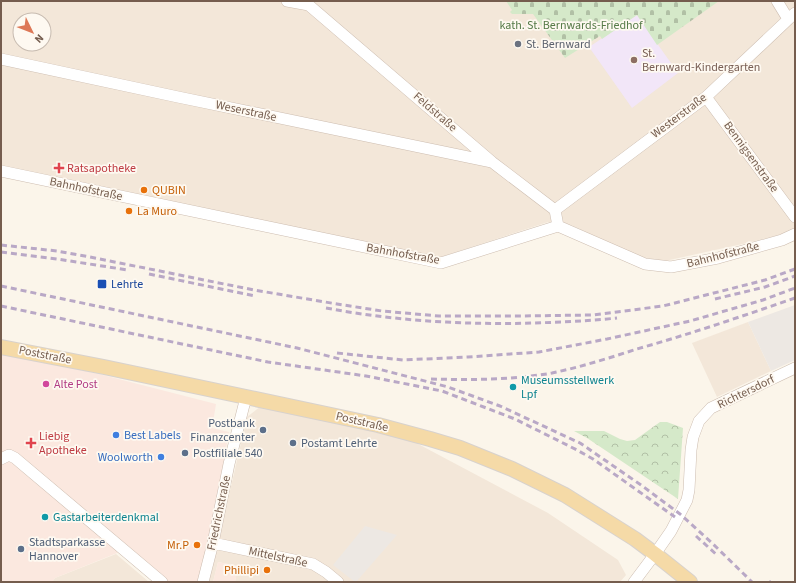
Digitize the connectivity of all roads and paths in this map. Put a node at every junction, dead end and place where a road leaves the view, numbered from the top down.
1 (286, 1) edge
2 (777, 1) edge
3 (310, 2) edge
4 (792, 16) edge
5 (1, 59) edge
6 (706, 97) junction
7 (492, 162) junction
8 (1, 171) edge
9 (555, 210) junction
10 (795, 217) edge
11 (558, 226) junction
12 (795, 234) edge
13 (1, 347) edge
14 (795, 368) edge
15 (246, 397) junction
16 (5, 457) edge
17 (213, 543) junction
18 (656, 554) junction
19 (162, 582) edge
20 (203, 582) edge
21 (338, 582) edge
22 (634, 582) edge
23 (690, 582) edge

1 - 3 street
2 - 4 street
3 - 7 street, Feldstraße
4 - 6 street, Westerstraße
5 - 7 street, Weserstraße
6 - 9 street, Westerstraße
6 - 10 street, Bennigsenstraße
7 - 9 street, Feldstraße
8 - 11 street, Bahnhofstraße
9 - 11 street
11 - 12 street, Bahnhofstraße
13 - 15 main road, Poststraße
14 - 18 street, Richtersdorf
15 - 17 street, Friedrichstraße
15 - 18 main road, Poststraße
16 - 19 street
17 - 20 street, Friedrichstraße
17 - 21 street, Mittelstraße
18 - 22 street, Richtersdorf
18 - 23 main road, Poststraße

